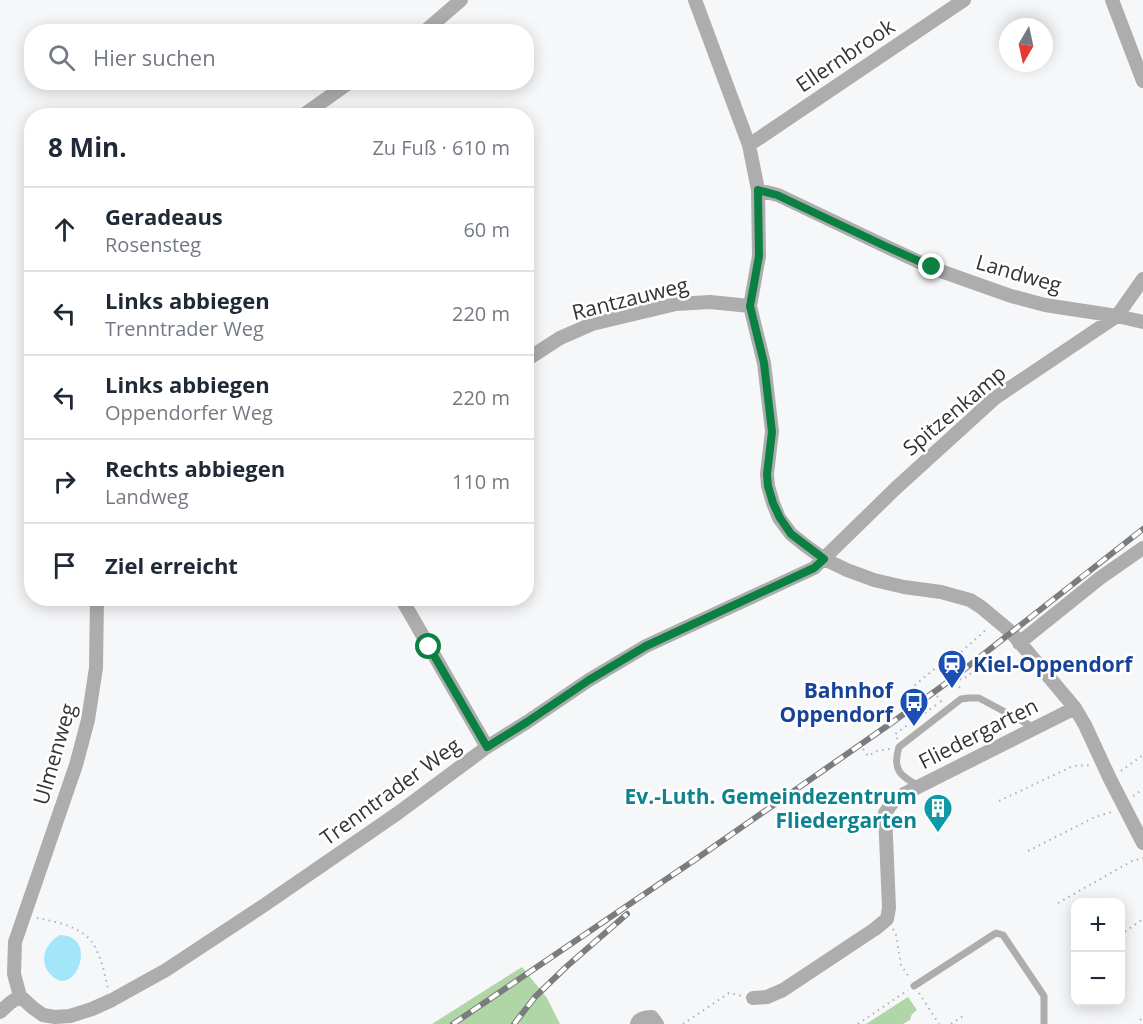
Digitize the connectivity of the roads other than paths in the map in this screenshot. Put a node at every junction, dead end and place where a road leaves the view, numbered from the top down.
1 (461, 0) edge
2 (695, 0) edge
3 (964, 0) edge
4 (1112, 0) edge
5 (433, 24) edge
6 (1143, 81) edge
7 (339, 90) edge
8 (313, 108) edge
9 (749, 145) junction
10 (758, 190) junction
11 (1143, 279) edge
12 (750, 306) junction
13 (1118, 316) junction
14 (1143, 322) edge
15 (534, 355) edge
16 (1143, 548) edge
17 (824, 559) junction
18 (97, 606) edge
19 (406, 606) edge
20 (1020, 643) junction
21 (1073, 705) junction
22 (1035, 728) junction
23 (487, 747) junction
24 (920, 786) junction
25 (1143, 843) edge
26 (914, 986) road end
27 (20, 996) junction
28 (753, 998) road end
29 (0, 1012) edge
30 (637, 1024) edge
31 (657, 1024) edge
32 (1044, 1024) edge

1 - 5 street
2 - 9 street
3 - 9 street, Ellernbrook
4 - 6 street
7 - 8 street
9 - 10 street
10 - 12 street
10 - 13 street, Landweg
11 - 13 street, Spitzenkamp
12 - 15 street, Rantzauweg
12 - 17 street
13 - 14 street, Landweg
13 - 17 street, Spitzenkamp
16 - 20 street
17 - 20 street
17 - 23 street, Trenntrader Weg
18 - 27 street, Ulmenweg
19 - 23 street
20 - 21 street
21 - 22 street, Fliedergarten
21 - 25 street
22 - 24 street, Fliedergarten
22 - 24 lane
23 - 27 street, Trenntrader Weg
24 - 28 street, Fliedergarten
26 - 32 lane
27 - 29 street
30 - 31 street

